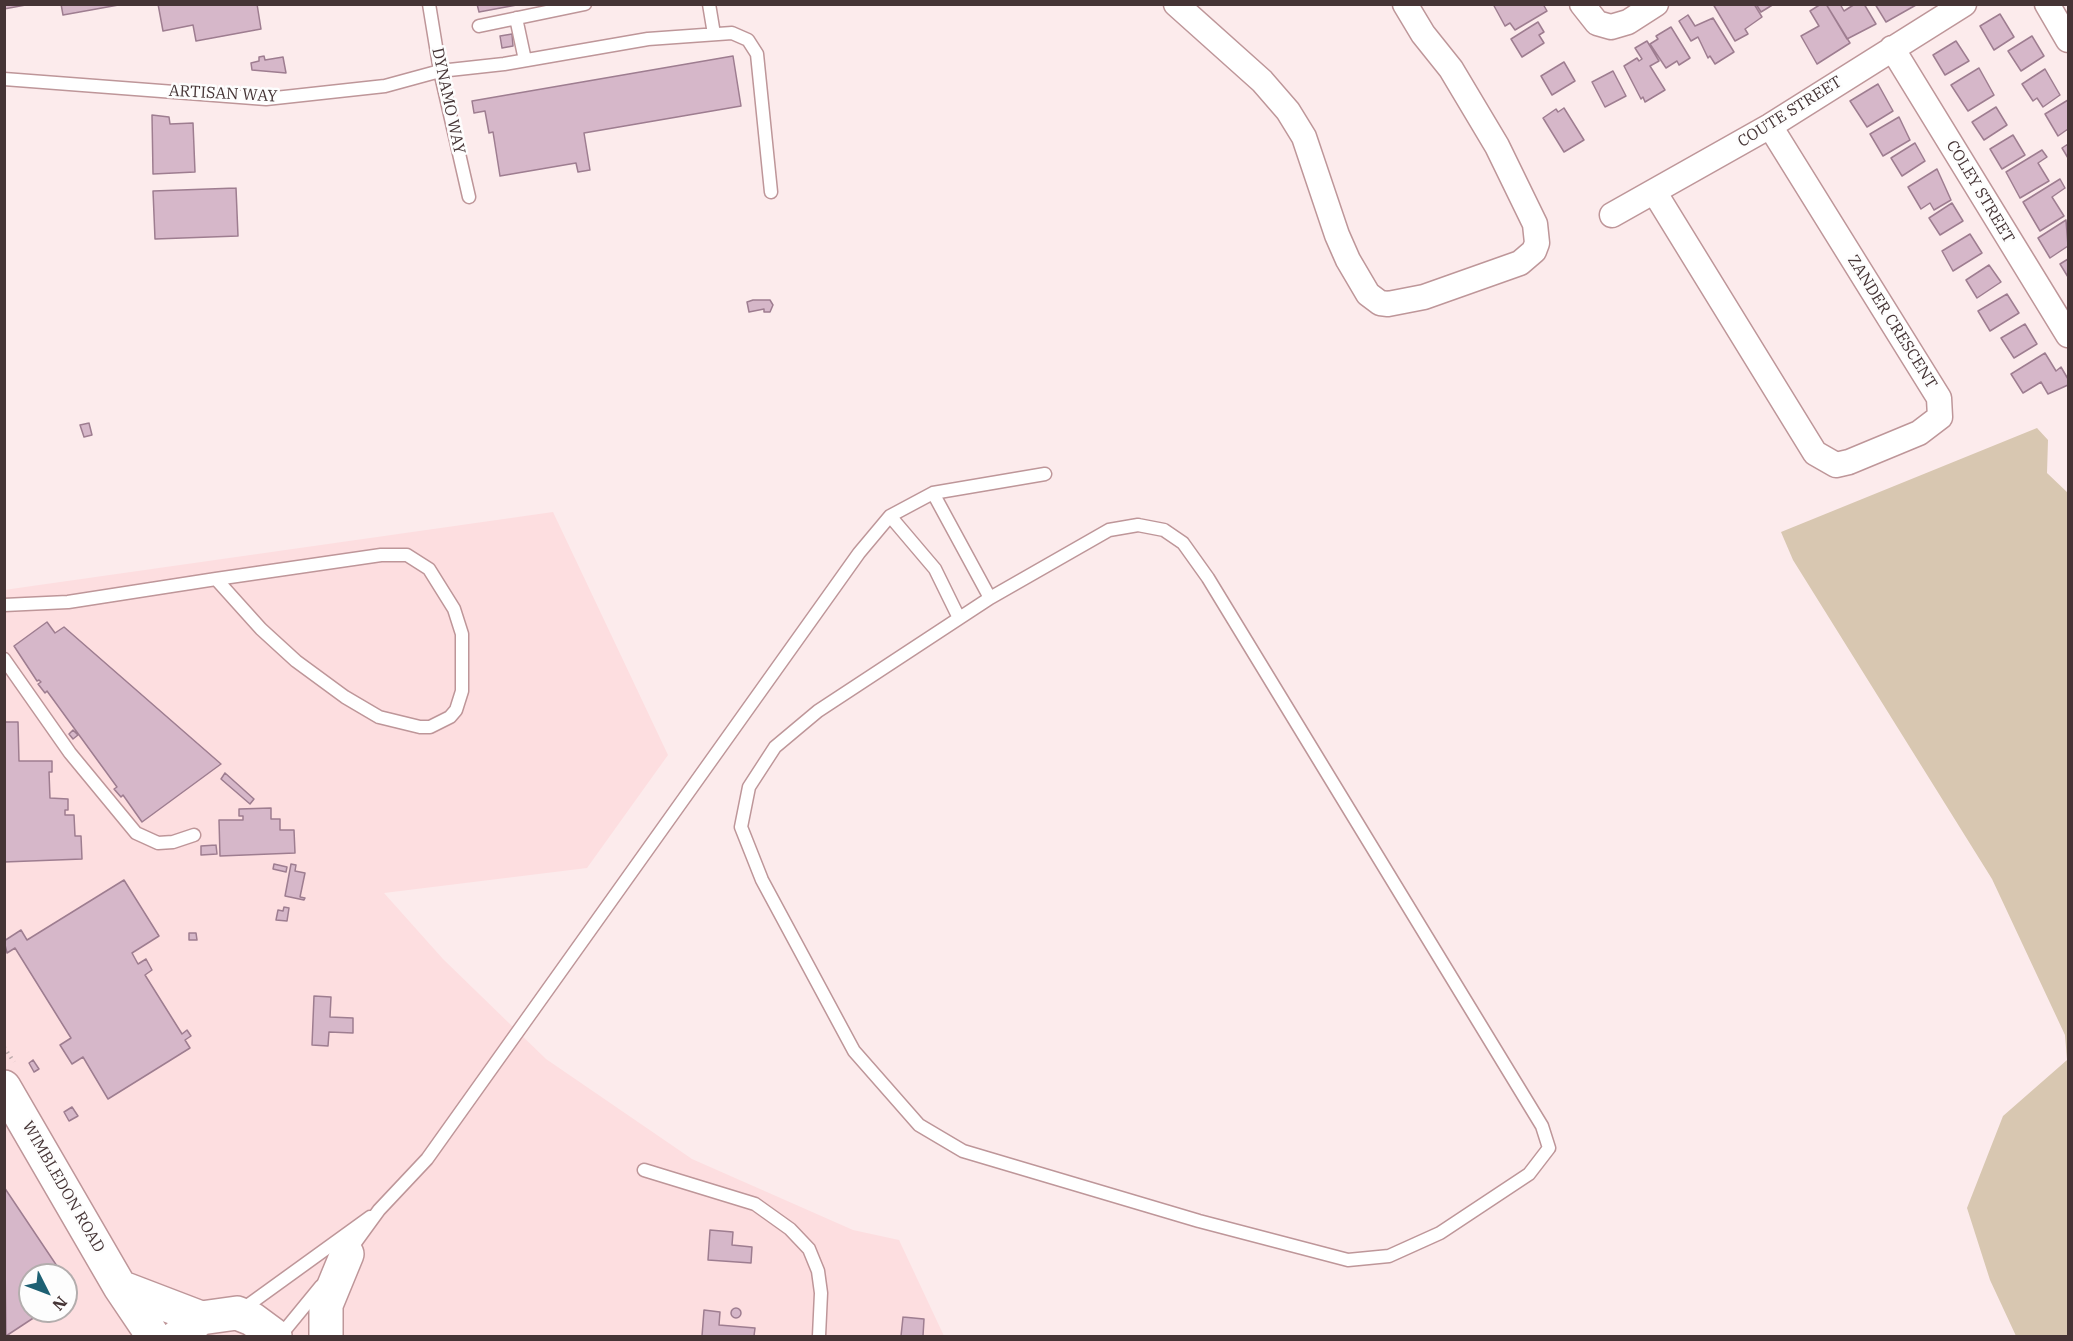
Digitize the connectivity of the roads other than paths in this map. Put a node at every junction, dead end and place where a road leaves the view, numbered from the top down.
1 (429, 4) edge
2 (585, 4) edge
3 (709, 4) edge
4 (1176, 4) edge
5 (1405, 4) edge
6 (1582, 4) edge
7 (1656, 4) edge
8 (1964, 4) edge
9 (2047, 4) edge
10 (516, 18) junction
11 (479, 26) dead end
12 (714, 34) junction
13 (2068, 39) edge
14 (1892, 48) junction
15 (525, 60) junction
16 (440, 71) junction
17 (4, 79) edge
18 (1770, 126) junction
19 (771, 192) dead end
20 (1655, 193) junction
21 (469, 197) dead end
22 (1612, 215) dead end
23 (2068, 335) edge
24 (1045, 474) dead end
25 (933, 493) junction
26 (890, 516) junction
27 (216, 579) junction
28 (990, 598) junction
29 (4, 604) edge
30 (959, 618) junction
31 (4, 659) edge
32 (194, 835) dead end
33 (4, 1088) edge
34 (644, 1170) dead end
35 (379, 1210) junction
36 (347, 1254) junction
37 (120, 1287) junction
38 (237, 1313) junction
39 (189, 1327) edge
40 (153, 1336) edge
41 (275, 1336) edge
42 (280, 1336) edge
43 (326, 1336) edge
44 (819, 1336) edge

1 - 16 lane, DYNAMO WAY
2 - 10 lane
3 - 12 lane
4 - 5 street
6 - 7 street
8 - 14 street, COUTE STREET
9 - 13 street
10 - 11 lane
10 - 15 lane
12 - 15 lane, ARTISAN WAY
12 - 19 lane, ARTISAN WAY
14 - 18 street, COUTE STREET
14 - 23 street, COLEY STREET
15 - 16 lane, ARTISAN WAY
16 - 17 lane, ARTISAN WAY
16 - 21 lane, DYNAMO WAY
18 - 20 street, COUTE STREET
18 - 20 street, ZANDER CRESCENT
20 - 22 street, COUTE STREET
24 - 25 lane
25 - 26 lane
25 - 28 lane
26 - 30 lane
26 - 35 lane
27 - 27 lane
27 - 29 lane
28 - 30 lane
28 - 30 lane
31 - 32 lane
33 - 37 main road, WIMBLEDON ROAD
34 - 44 lane
35 - 36 lane
35 - 38 lane
36 - 42 lane
36 - 43 main road
37 - 39 main road
37 - 40 main road, WIMBLEDON ROAD
38 - 39 main road
38 - 41 main road

